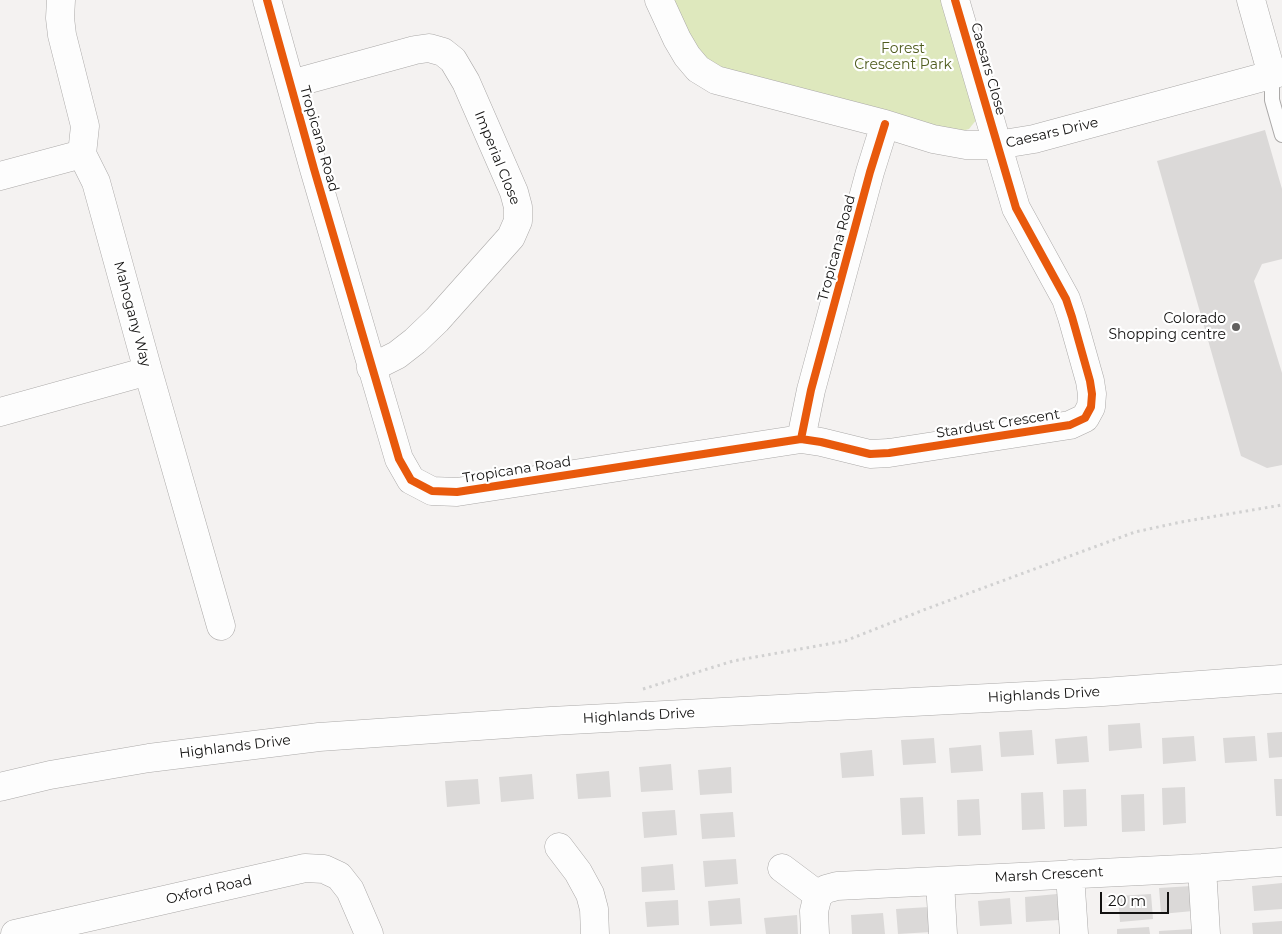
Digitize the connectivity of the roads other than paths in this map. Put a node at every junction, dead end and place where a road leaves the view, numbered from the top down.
1 (61, 0) edge
2 (267, 0) edge
3 (659, 0) edge
4 (955, 0) edge
5 (1251, 0) edge
6 (1277, 74) edge
7 (291, 84) junction
8 (885, 124) junction
9 (1282, 136) edge
10 (997, 145) junction
11 (82, 154) junction
12 (0, 176) edge
13 (371, 368) junction
14 (148, 371) junction
15 (0, 412) edge
16 (801, 439) junction
17 (221, 626) dead end
18 (1282, 679) edge
19 (0, 787) edge
20 (559, 847) dead end
21 (1282, 862) edge
22 (782, 868) dead end
23 (1202, 868) junction
24 (1070, 874) junction
25 (940, 881) junction
26 (818, 895) junction
27 (15, 934) edge
28 (369, 934) edge
29 (595, 934) edge
30 (815, 934) edge
31 (943, 934) edge
32 (1074, 934) edge
33 (1206, 934) edge

1 - 11 street
2 - 7 street, Tropicana Road
3 - 8 street, Caesars Drive
4 - 10 street, Caesars Close
5 - 6 street
6 - 9 lane
6 - 10 street, Caesars Drive
7 - 13 street, Tropicana Road
7 - 13 street, Imperial Close
8 - 10 street, Caesars Drive
8 - 16 street, Tropicana Road
10 - 16 street, Stardust Crescent
11 - 12 street
11 - 14 street, Mahogany Way
13 - 16 street, Tropicana Road
14 - 15 street
14 - 17 street, Mahogany Way
18 - 19 street, Highlands Drive
20 - 29 street
21 - 23 street, Marsh Crescent
22 - 26 street
23 - 24 street, Marsh Crescent
23 - 33 street
24 - 25 street, Marsh Crescent
24 - 32 street
25 - 26 street, Marsh Crescent
25 - 31 street
26 - 30 street
27 - 28 street, Oxford Road

